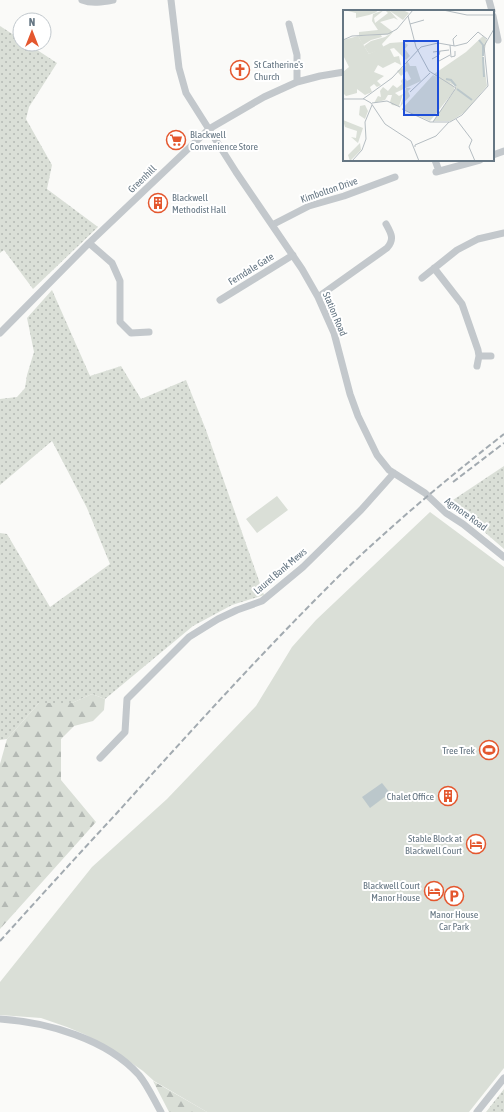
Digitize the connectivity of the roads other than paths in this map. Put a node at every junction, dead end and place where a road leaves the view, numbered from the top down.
1 (82, 0) edge
2 (113, 0) edge
3 (171, 0) edge
4 (489, 0) edge
5 (492, 10) edge
6 (494, 21) edge
7 (289, 24) dead end
8 (498, 40) edge
9 (343, 72) edge
10 (297, 82) junction
11 (209, 129) junction
12 (504, 152) edge
13 (494, 155) edge
14 (435, 161) edge
15 (476, 161) edge
16 (395, 177) dead end
17 (386, 224) dead end
18 (272, 225) junction
19 (504, 233) edge
20 (89, 243) junction
21 (293, 255) junction
22 (434, 268) junction
23 (422, 278) dead end
24 (318, 297) junction
25 (220, 300) dead end
26 (149, 332) dead end
27 (0, 333) edge
28 (479, 356) junction
29 (491, 356) dead end
30 (477, 366) dead end
31 (394, 473) junction
32 (435, 503) joint
33 (504, 557) edge
34 (100, 758) dead end
35 (0, 1019) edge
36 (504, 1078) edge
37 (161, 1112) edge
38 (477, 1112) edge

1 - 2 street
3 - 11 street, Station Road
4 - 5 street
6 - 8 street
7 - 10 street
9 - 10 street, Greenhill
10 - 11 street, Greenhill
11 - 18 street, Station Road
11 - 20 street, Greenhill
12 - 13 street
14 - 15 street
16 - 18 street, Kimbolton Drive
17 - 24 street
18 - 21 street, Station Road
19 - 22 street
20 - 26 street
20 - 27 street, Greenhill
21 - 24 street, Station Road
21 - 25 street, Ferndale Gate
22 - 23 street
22 - 28 street
24 - 31 street, Station Road
28 - 29 street
28 - 30 street
31 - 32 street, Station Road
31 - 34 street, Laurel Bank Mews
32 - 33 street, Agmore Road
35 - 37 street
36 - 38 street

